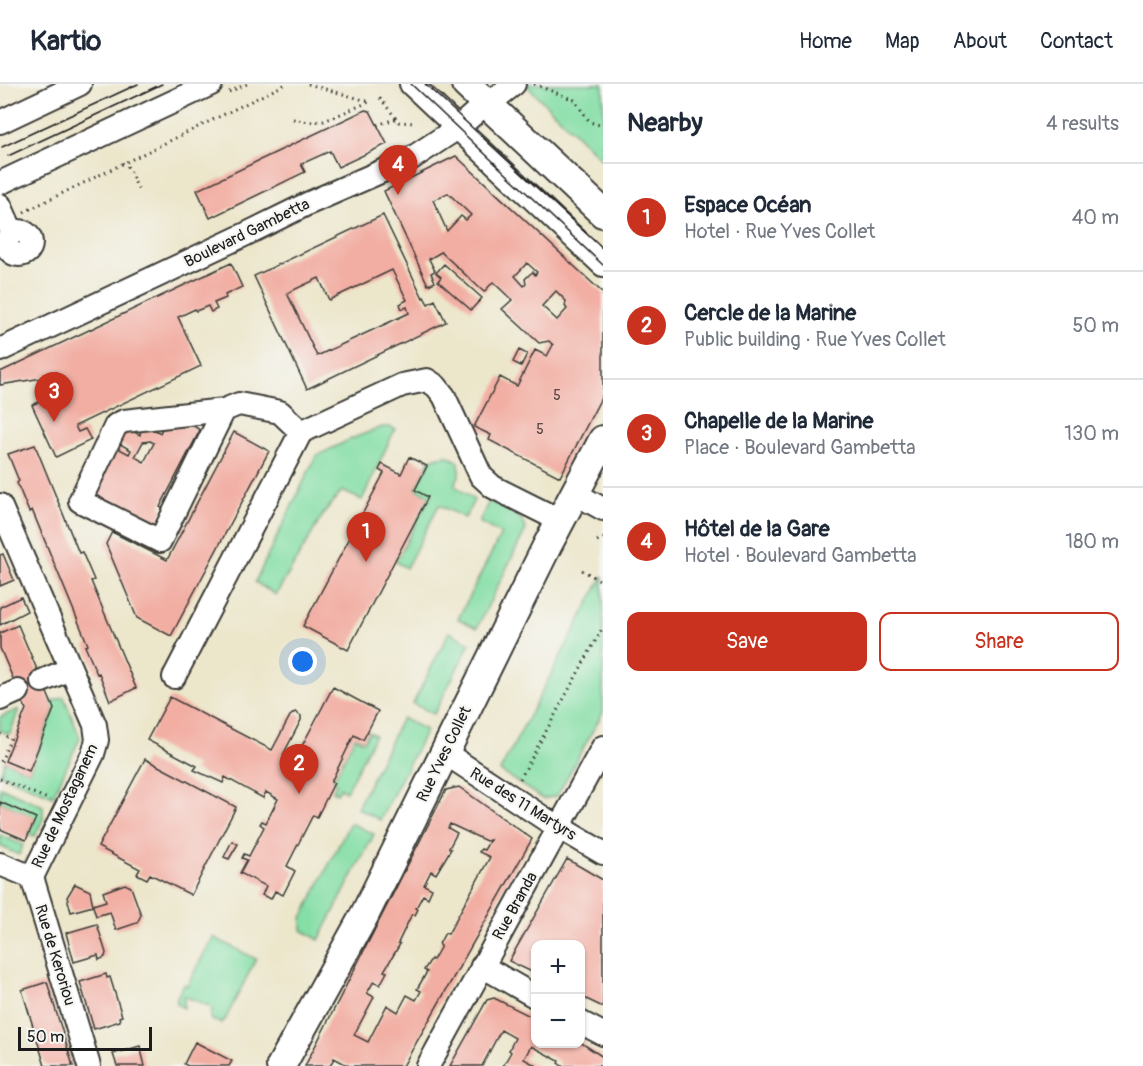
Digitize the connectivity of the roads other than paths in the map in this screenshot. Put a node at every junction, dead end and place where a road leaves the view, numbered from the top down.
1 (80, 84) edge
2 (211, 84) edge
3 (411, 84) edge
4 (425, 84) edge
5 (514, 84) edge
6 (476, 94) edge
7 (0, 122) edge
8 (462, 124) junction
9 (0, 183) edge
10 (603, 213) edge
11 (603, 249) edge
12 (603, 265) edge
13 (0, 350) edge
14 (224, 410) junction
15 (301, 432) junction
16 (603, 440) edge
17 (576, 494) junction
18 (0, 506) edge
19 (603, 509) edge
20 (561, 521) junction
21 (6, 537) edge
22 (70, 669) junction
23 (174, 677) dead end
24 (42, 681) dead end
25 (603, 747) edge
26 (445, 753) junction
27 (558, 827) junction
28 (603, 853) edge
29 (0, 864) edge
30 (32, 877) junction
31 (483, 966) junction
32 (531, 994) edge
33 (585, 1025) edge
34 (603, 1034) edge
35 (89, 1066) edge
36 (281, 1066) edge
37 (428, 1066) edge

1 - 7 street
2 - 9 street
3 - 8 street
4 - 8 street
5 - 6 street, Boulevard Gambetta
6 - 8 street, Boulevard Gambetta
6 - 10 main road
8 - 11 street
8 - 12 street
8 - 13 street, Boulevard Gambetta
14 - 14 street
14 - 15 street
15 - 20 street
15 - 23 street
16 - 17 main road, Rue Yves Collet
17 - 19 street
17 - 20 main road, Rue Yves Collet
18 - 21 street, Rue de Mostaganem
20 - 26 main road, Rue Yves Collet
21 - 22 street, Rue de Mostaganem
22 - 24 street
22 - 30 street, Rue de Mostaganem
25 - 27 street, Rue Branda
26 - 27 street, Rue des 11 Martyrs
26 - 36 main road, Rue Yves Collet
27 - 28 street, Rue des 11 Martyrs
27 - 31 street, Rue Branda
29 - 30 street
30 - 35 street, Rue de Keroriou
31 - 32 street
31 - 37 street, Rue Branda
33 - 34 street

